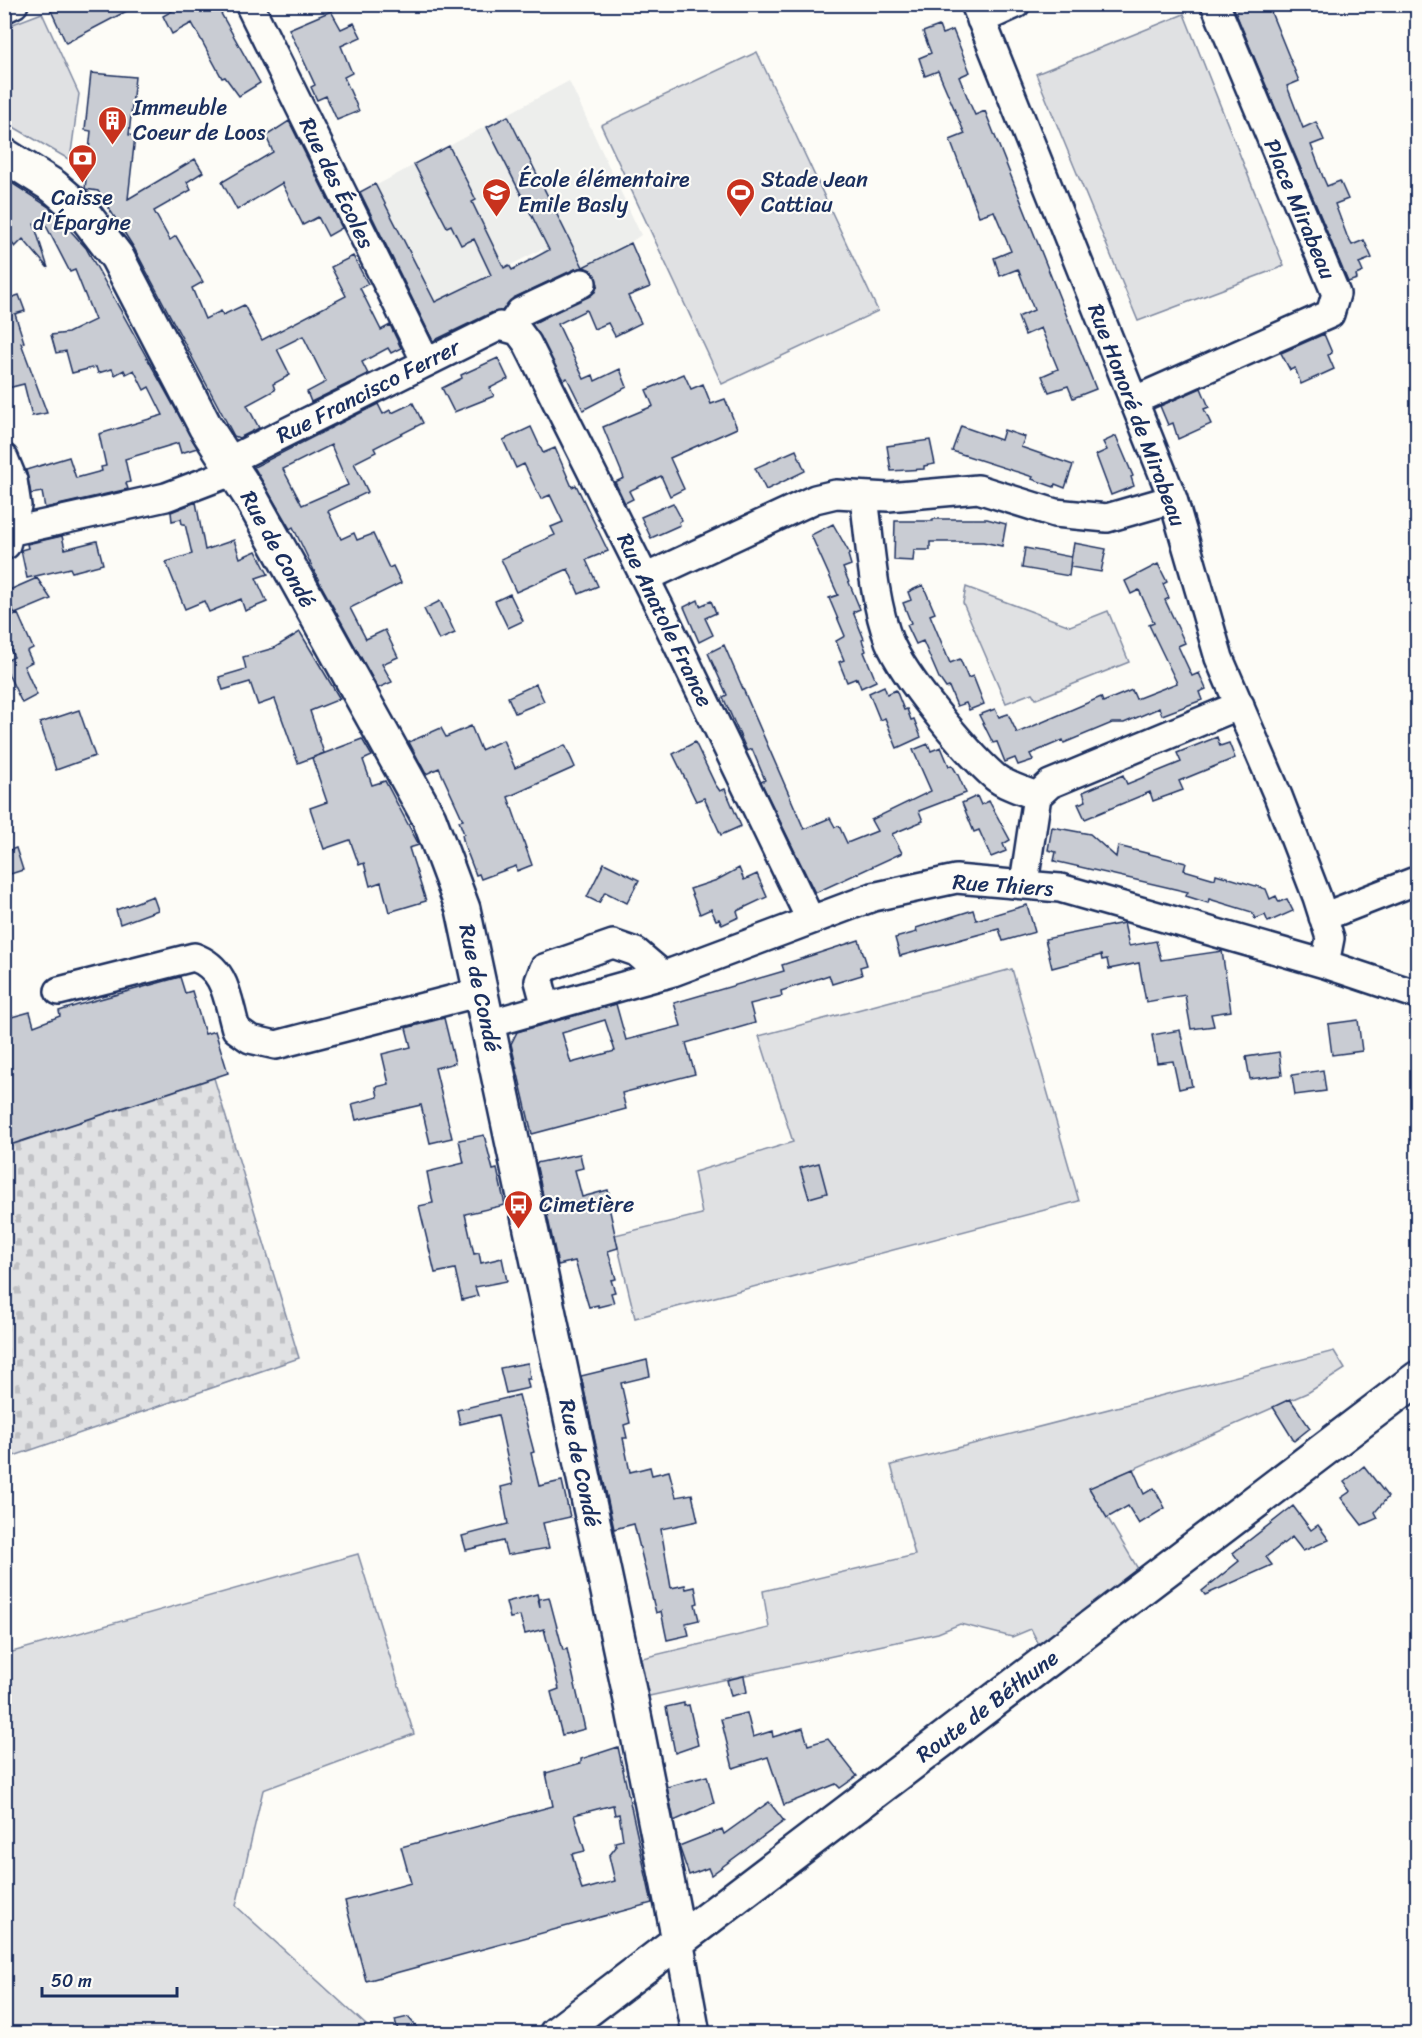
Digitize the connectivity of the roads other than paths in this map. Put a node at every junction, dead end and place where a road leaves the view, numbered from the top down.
1 (14, 4) edge
2 (249, 4) edge
3 (1016, 4) edge
4 (1215, 4) edge
5 (4, 9) edge
6 (978, 12) edge
7 (4, 155) edge
8 (582, 283) dead end
9 (510, 327) junction
10 (426, 362) junction
11 (1133, 401) junction
12 (4, 458) edge
13 (231, 466) junction
14 (864, 497) junction
15 (1173, 499) junction
16 (6, 537) edge
17 (645, 578) junction
18 (1240, 705) junction
19 (1037, 796) junction
20 (1418, 880) edge
21 (1024, 883) junction
22 (1323, 917) junction
23 (810, 919) junction
24 (1325, 964) junction
25 (663, 975) junction
26 (59, 991) dead end
27 (481, 992) junction
28 (1418, 995) edge
29 (546, 1007) junction
30 (488, 1024) junction
31 (1418, 1378) edge
32 (679, 1940) junction
33 (556, 2034) edge
34 (696, 2034) edge

1 - 5 street
2 - 10 street, Rue des Écoles
3 - 6 street
4 - 11 street, Place Mirabeau
6 - 11 street, Rue Honoré de Mirabeau
7 - 13 main road, Rue de Condé
8 - 9 street
9 - 10 street, Rue Francisco Ferrer
9 - 17 street, Rue Anatole France
10 - 13 street, Rue Francisco Ferrer
11 - 15 street, Rue Honoré de Mirabeau
12 - 16 street
13 - 16 street, Rue Francisco Ferrer
13 - 27 main road, Rue de Condé
14 - 15 street
14 - 17 street
14 - 19 street
15 - 18 street, Rue Honoré de Mirabeau
17 - 23 street, Rue Anatole France
18 - 19 street
18 - 22 street, Rue Honoré de Mirabeau
19 - 21 street
20 - 22 street
21 - 23 street, Rue Thiers
21 - 24 street, Rue Thiers
22 - 24 street, Rue Honoré de Mirabeau
23 - 25 street, Rue Thiers
24 - 28 street, Rue Thiers
25 - 29 street, Rue Thiers
25 - 29 street
26 - 27 street
27 - 30 main road, Rue de Condé
29 - 30 street, Rue Thiers
30 - 32 main road, Rue de Condé
31 - 32 main road, Route de Béthune
32 - 33 main road, Route de Béthune
32 - 34 street

